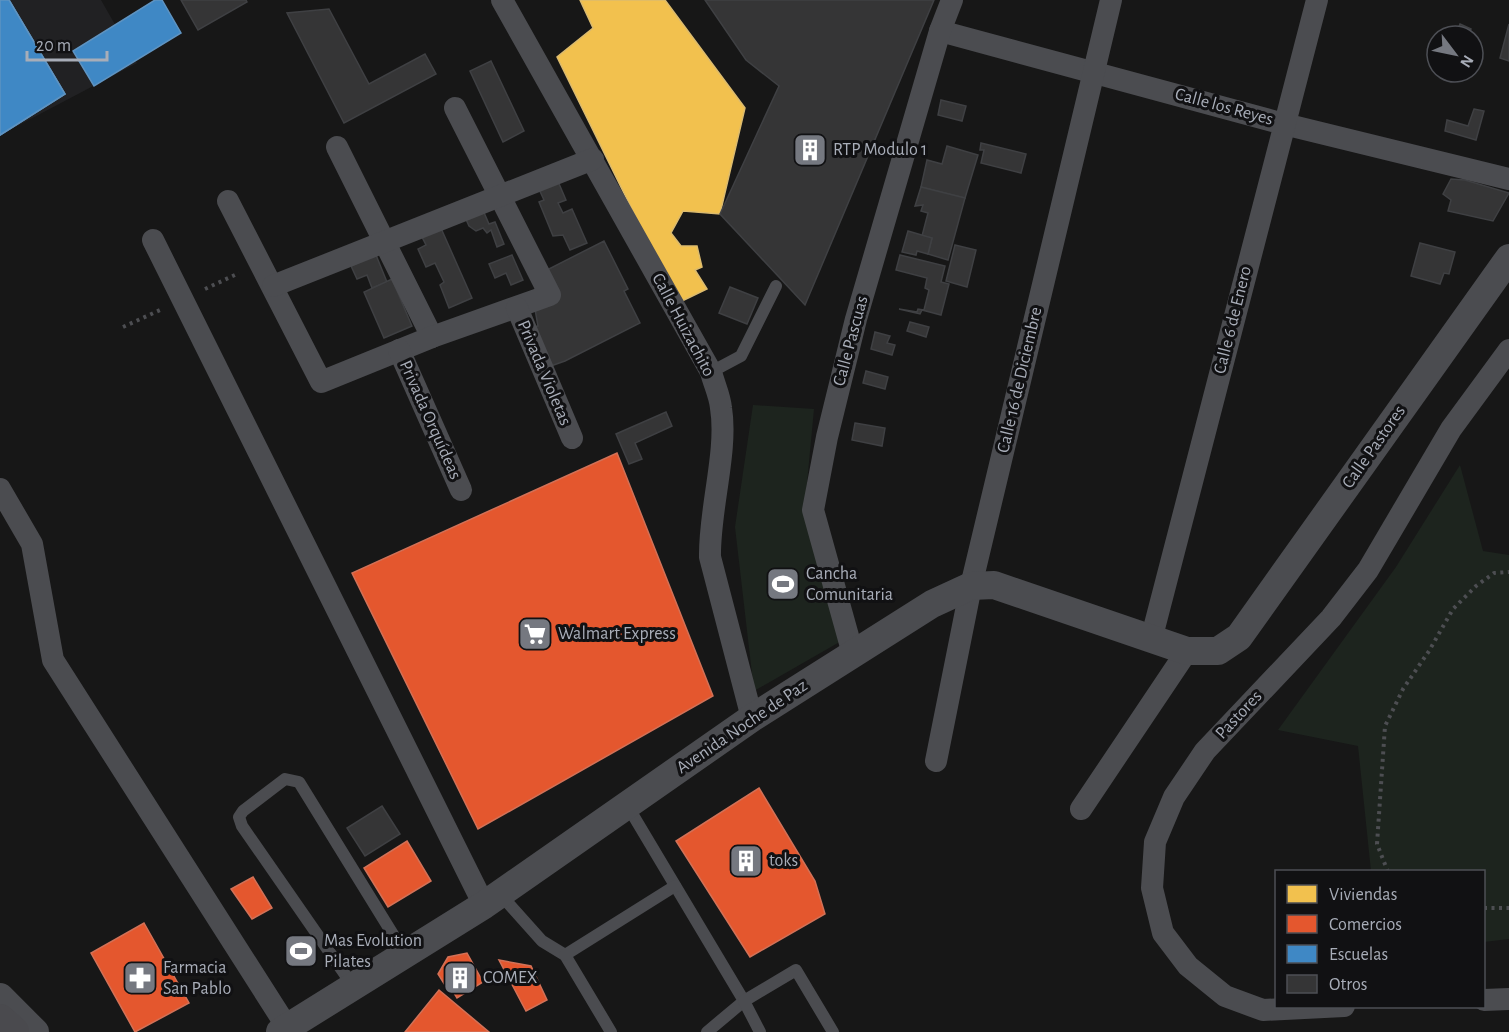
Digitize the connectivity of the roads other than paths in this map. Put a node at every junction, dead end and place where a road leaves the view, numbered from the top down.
1 (502, 0) edge
2 (952, 0) edge
3 (1111, 0) edge
4 (1317, 0) edge
5 (939, 31) junction
6 (1093, 71) junction
7 (455, 108) dead end
8 (1284, 124) junction
9 (337, 147) dead end
10 (593, 159) junction
11 (1509, 179) edge
12 (500, 197) junction
13 (228, 201) dead end
14 (153, 240) dead end
15 (383, 241) junction
16 (1509, 258) edge
17 (273, 286) junction
18 (776, 286) dead end
19 (517, 308) junction
20 (432, 337) junction
21 (399, 350) junction
22 (1509, 350) edge
23 (711, 372) junction
24 (572, 438) dead end
25 (0, 489) edge
26 (461, 490) dead end
27 (971, 586) junction
28 (1239, 637) joint
29 (1151, 640) junction
30 (1187, 651) junction
31 (853, 654) junction
32 (752, 718) junction
33 (936, 761) dead end
34 (627, 805) junction
35 (1081, 809) dead end
36 (675, 886) junction
37 (492, 899) junction
38 (405, 954) junction
39 (565, 955) junction
40 (353, 986) junction
41 (0, 997) edge
42 (1509, 999) edge
43 (1485, 1000) edge
44 (744, 1001) junction
45 (1304, 1008) edge
46 (0, 1020) edge
47 (284, 1030) edge
48 (13, 1032) edge
49 (35, 1032) edge
50 (611, 1032) edge
51 (707, 1032) edge
52 (760, 1032) edge
53 (833, 1032) edge

1 - 10 street, Calle Huizachito
2 - 5 street, Calle Pascuas
3 - 6 street, Calle 16 de Diciembre
4 - 8 street, Calle 6 de Enero
5 - 6 street, Calle los Reyes
5 - 31 street, Calle Pascuas
6 - 8 street, Calle los Reyes
6 - 27 street, Calle 16 de Diciembre
7 - 12 street
8 - 11 street, Calle los Reyes
8 - 29 street, Calle 6 de Enero
9 - 15 street
10 - 12 street
10 - 23 street, Calle Huizachito
12 - 15 street
12 - 19 street
13 - 17 street
14 - 37 street
15 - 17 street
15 - 20 street
16 - 28 street, Calle Pastores
17 - 21 street
18 - 23 lane
19 - 20 street
19 - 24 street, Privada Violetas
20 - 21 street
21 - 26 street, Privada Orquídeas
22 - 45 street, Pastores
23 - 32 street, Calle Huizachito
25 - 47 street
27 - 29 street, Avenida Noche de Paz
27 - 31 street, Avenida Noche de Paz
27 - 33 street, Calle 16 de Diciembre
28 - 30 street, Avenida Noche de Paz
29 - 30 street, Avenida Noche de Paz
30 - 35 street
31 - 32 street, Avenida Noche de Paz
32 - 34 street, Avenida Noche de Paz
34 - 36 lane
34 - 37 street, Avenida Noche de Paz
36 - 39 lane
36 - 44 lane
37 - 38 street, Avenida Noche de Paz
37 - 39 lane
38 - 40 street, Avenida Noche de Paz
38 - 40 lane
39 - 50 lane
40 - 47 street, Avenida Noche de Paz
41 - 49 street
42 - 43 street
44 - 51 lane
44 - 52 lane
44 - 53 lane
46 - 48 main road

